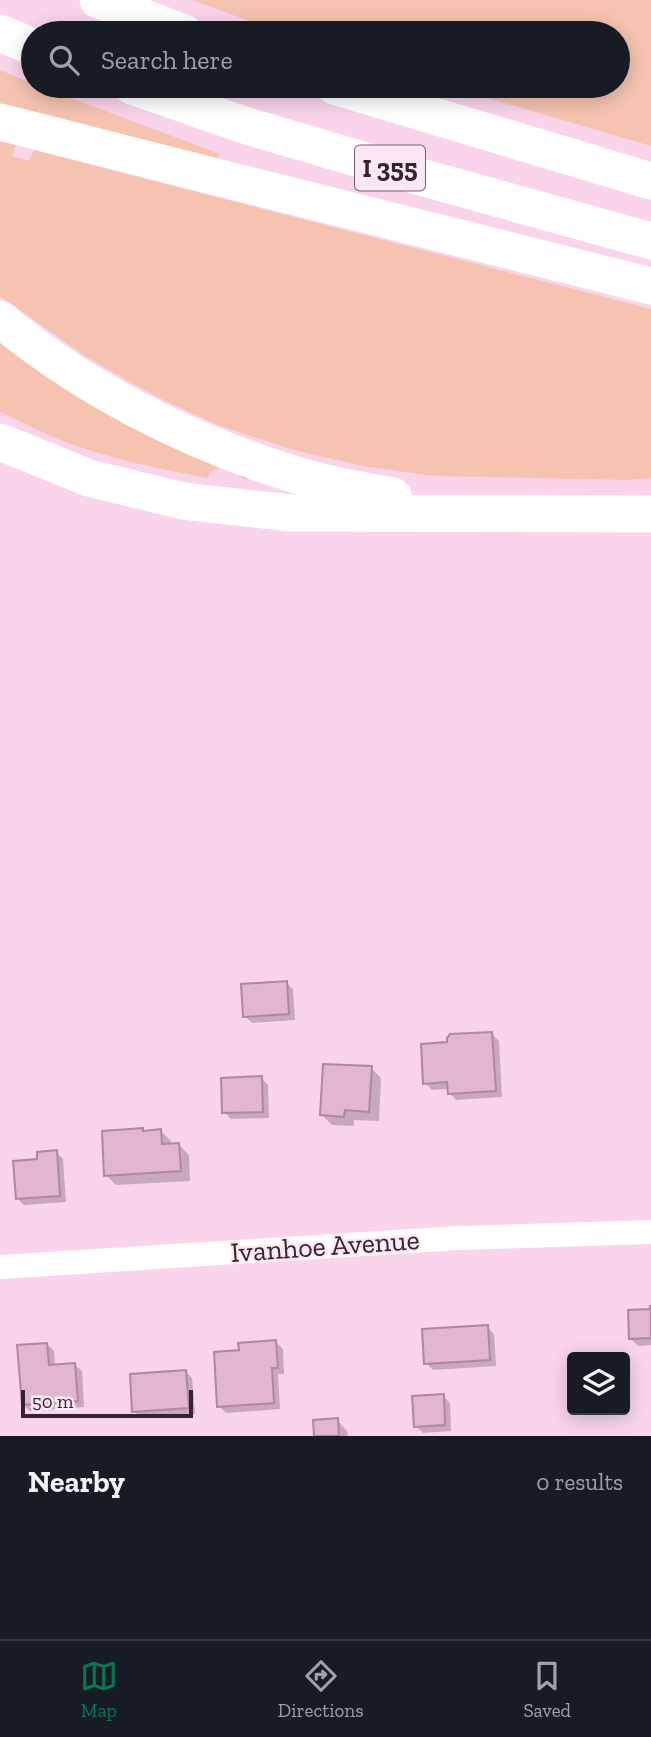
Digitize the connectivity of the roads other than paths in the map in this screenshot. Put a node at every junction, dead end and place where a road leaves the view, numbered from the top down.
1 (98, 0) edge
2 (153, 21) edge
3 (0, 33) edge
4 (21, 42) edge
5 (166, 98) edge
6 (374, 98) edge
7 (0, 122) edge
8 (651, 181) edge
9 (651, 241) edge
10 (651, 286) edge
11 (0, 319) edge
12 (0, 442) edge
13 (492, 513) junction
14 (651, 514) edge
15 (651, 1232) edge
16 (0, 1267) edge

1 - 2 highway
3 - 4 highway
5 - 9 highway, I 355
6 - 8 highway, I 355
7 - 10 highway
11 - 13 highway
12 - 13 highway
13 - 14 highway
15 - 16 street, Ivanhoe Avenue

